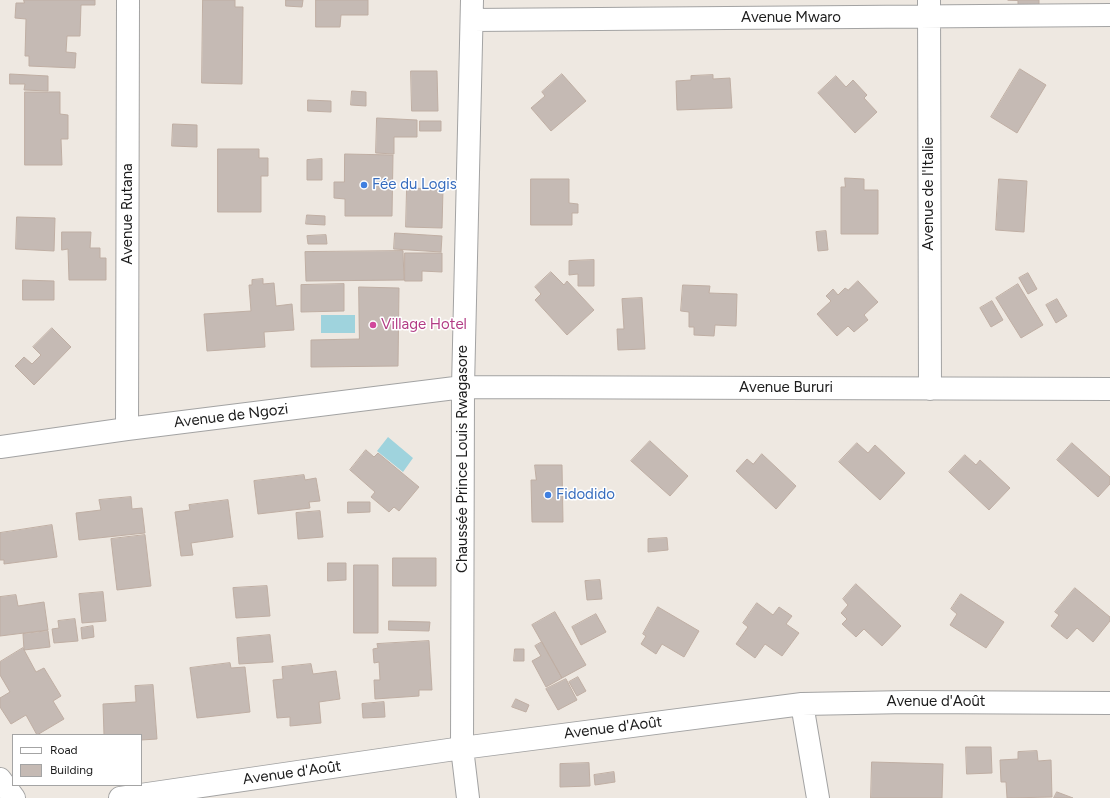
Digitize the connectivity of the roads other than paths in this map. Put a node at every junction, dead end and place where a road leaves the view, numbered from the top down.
1 (128, 0) edge
2 (929, 8) edge
3 (472, 10) edge
4 (1110, 15) edge
5 (463, 387) junction
6 (930, 389) junction
7 (1110, 389) edge
8 (127, 429) junction
9 (0, 447) edge
10 (1110, 703) edge
11 (802, 704) junction
12 (462, 748) junction
13 (0, 779) edge
14 (14, 798) edge
15 (120, 798) edge
16 (468, 798) edge
17 (818, 798) edge

1 - 8 street, Avenue Rutana
2 - 3 street, Avenue Mwaro
2 - 4 street, Avenue Mwaro
2 - 6 street, Avenue de l'Italie
3 - 5 street, Chaussée Prince Louis Rwagasore
5 - 6 street, Avenue Bururi
5 - 8 street, Avenue de Ngozi
5 - 12 street, Chaussée Prince Louis Rwagasore
6 - 7 street, Avenue Bururi
8 - 9 street, Avenue de Ngozi
10 - 11 street, Avenue d'Août
11 - 12 street, Avenue d'Août
11 - 17 street
12 - 15 street, Avenue d'Août
12 - 16 street, Chaussée Prince Louis Rwagasore
13 - 14 street

